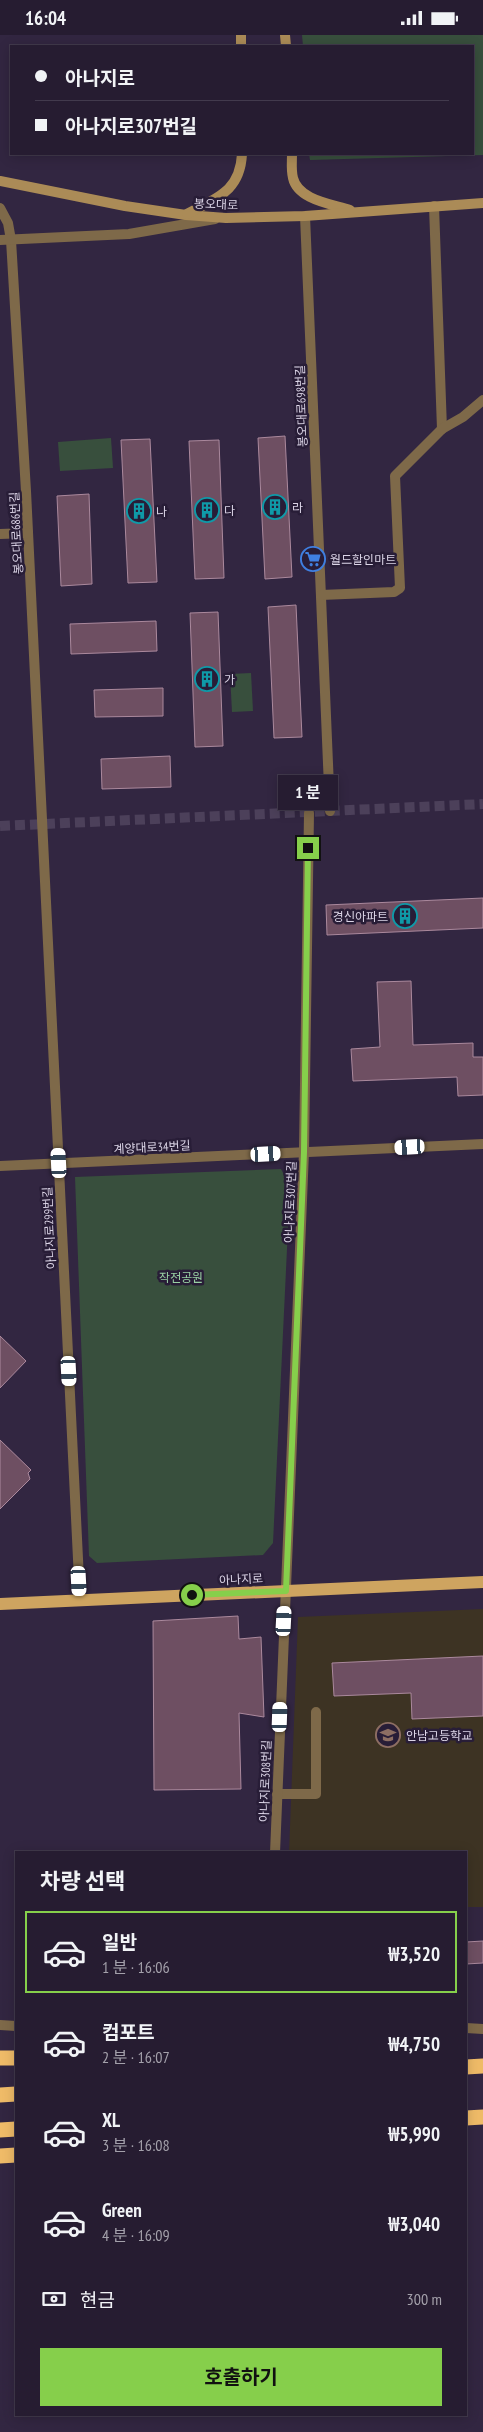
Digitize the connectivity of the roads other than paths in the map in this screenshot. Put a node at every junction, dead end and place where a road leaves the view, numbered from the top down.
1 (242, 155) edge
2 (292, 155) edge
3 (0, 181) edge
4 (483, 203) edge
5 (434, 206) junction
6 (0, 208) edge
7 (356, 211) junction
8 (186, 215) junction
9 (305, 216) junction
10 (226, 218) junction
11 (0, 240) edge
12 (11, 240) junction
13 (483, 400) edge
14 (442, 429) junction
15 (28, 533) junction
16 (0, 534) edge
17 (321, 595) junction
18 (330, 811) dead end
19 (309, 813) dead end
20 (43, 825) joint
21 (483, 1144) edge
22 (304, 1152) junction
23 (59, 1163) junction
24 (0, 1166) edge
25 (483, 1582) edge
26 (286, 1591) junction
27 (80, 1600) junction
28 (0, 1604) edge
29 (316, 1712) dead end
30 (277, 1794) junction
31 (275, 1851) edge
32 (0, 2025) edge
33 (15, 2026) edge
34 (467, 2028) edge
35 (483, 2029) edge
36 (0, 2058) edge
37 (15, 2058) edge
38 (483, 2066) edge
39 (467, 2067) edge
40 (15, 2094) edge
41 (0, 2095) edge
42 (483, 2117) edge
43 (467, 2118) edge
44 (15, 2129) edge
45 (0, 2130) edge
46 (15, 2155) edge
47 (0, 2156) edge

1 - 8 main road
2 - 7 main road
3 - 8 main road, 봉오대로
4 - 5 main road, 봉오대로
5 - 7 main road, 봉오대로
5 - 14 street
6 - 12 street, 봉오대로686번길
7 - 9 main road, 봉오대로
8 - 10 main road, 봉오대로
9 - 10 main road, 봉오대로
9 - 17 street, 봉오대로698번길
10 - 12 street
11 - 12 street
12 - 15 street, 봉오대로686번길
13 - 14 street
14 - 17 street
15 - 16 street
15 - 20 street, 봉오대로686번길
17 - 18 street, 봉오대로698번길
19 - 22 street, 아나지로307번길
20 - 23 street, 아나지로299번길
21 - 22 street, 계양대로34번길
22 - 23 street, 계양대로34번길
22 - 26 street, 아나지로307번길
23 - 24 street, 계양대로34번길
23 - 27 street, 아나지로299번길
25 - 26 main road, 아나지로
26 - 27 main road, 아나지로
26 - 30 street, 아나지로308번길
27 - 28 main road, 아나지로
29 - 30 street
30 - 31 street, 아나지로308번길
32 - 33 street
34 - 35 street
36 - 37 highway
38 - 39 highway
40 - 41 highway
42 - 43 highway
44 - 45 highway
46 - 47 highway

